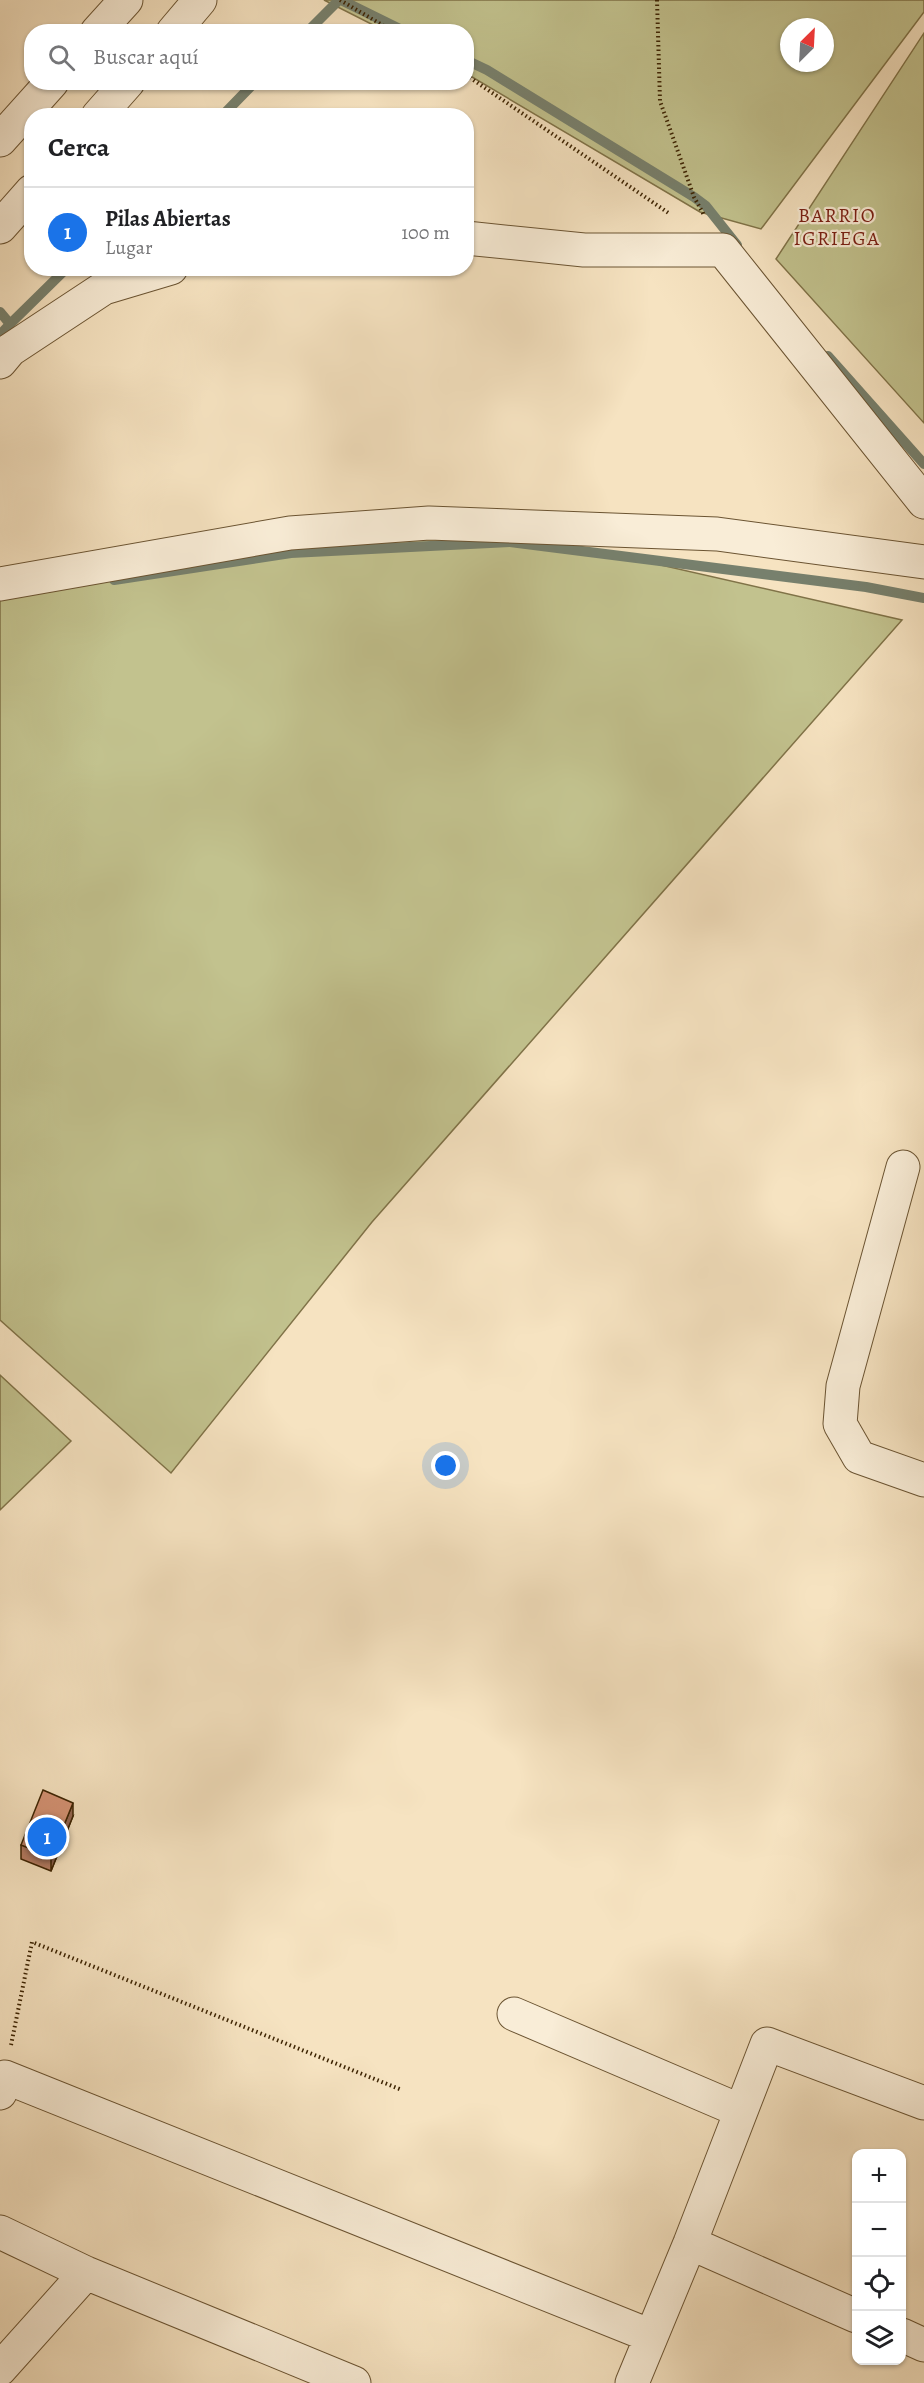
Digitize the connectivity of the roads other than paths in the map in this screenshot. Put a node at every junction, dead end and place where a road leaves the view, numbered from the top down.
1 (126, 0) edge
2 (200, 0) edge
3 (104, 24) edge
4 (180, 24) edge
5 (45, 90) edge
6 (121, 90) edge
7 (29, 108) edge
8 (105, 108) edge
9 (24, 113) edge
10 (0, 140) edge
11 (24, 200) edge
12 (0, 227) edge
13 (474, 239) edge
14 (144, 276) edge
15 (0, 363) edge
16 (924, 502) edge
17 (924, 562) edge
18 (0, 584) edge
19 (903, 1167) dead end
20 (924, 1480) edge
21 (514, 2014) dead end
22 (2, 2085) edge
23 (924, 2103) edge
24 (741, 2111) junction
25 (0, 2232) edge
26 (690, 2243) junction
27 (86, 2273) junction
28 (852, 2314) edge
29 (651, 2336) junction
30 (906, 2337) edge
31 (924, 2345) edge
32 (0, 2369) edge
33 (354, 2383) edge
34 (632, 2383) edge

1 - 3 street
2 - 4 street
5 - 7 street
6 - 8 street
9 - 10 street
11 - 12 street
13 - 16 street
14 - 15 street
17 - 18 street
19 - 20 street
21 - 24 street
22 - 29 street
23 - 24 street
24 - 26 street
25 - 27 street
26 - 28 street
26 - 29 street
27 - 32 street
27 - 33 street
29 - 34 street
30 - 31 street

